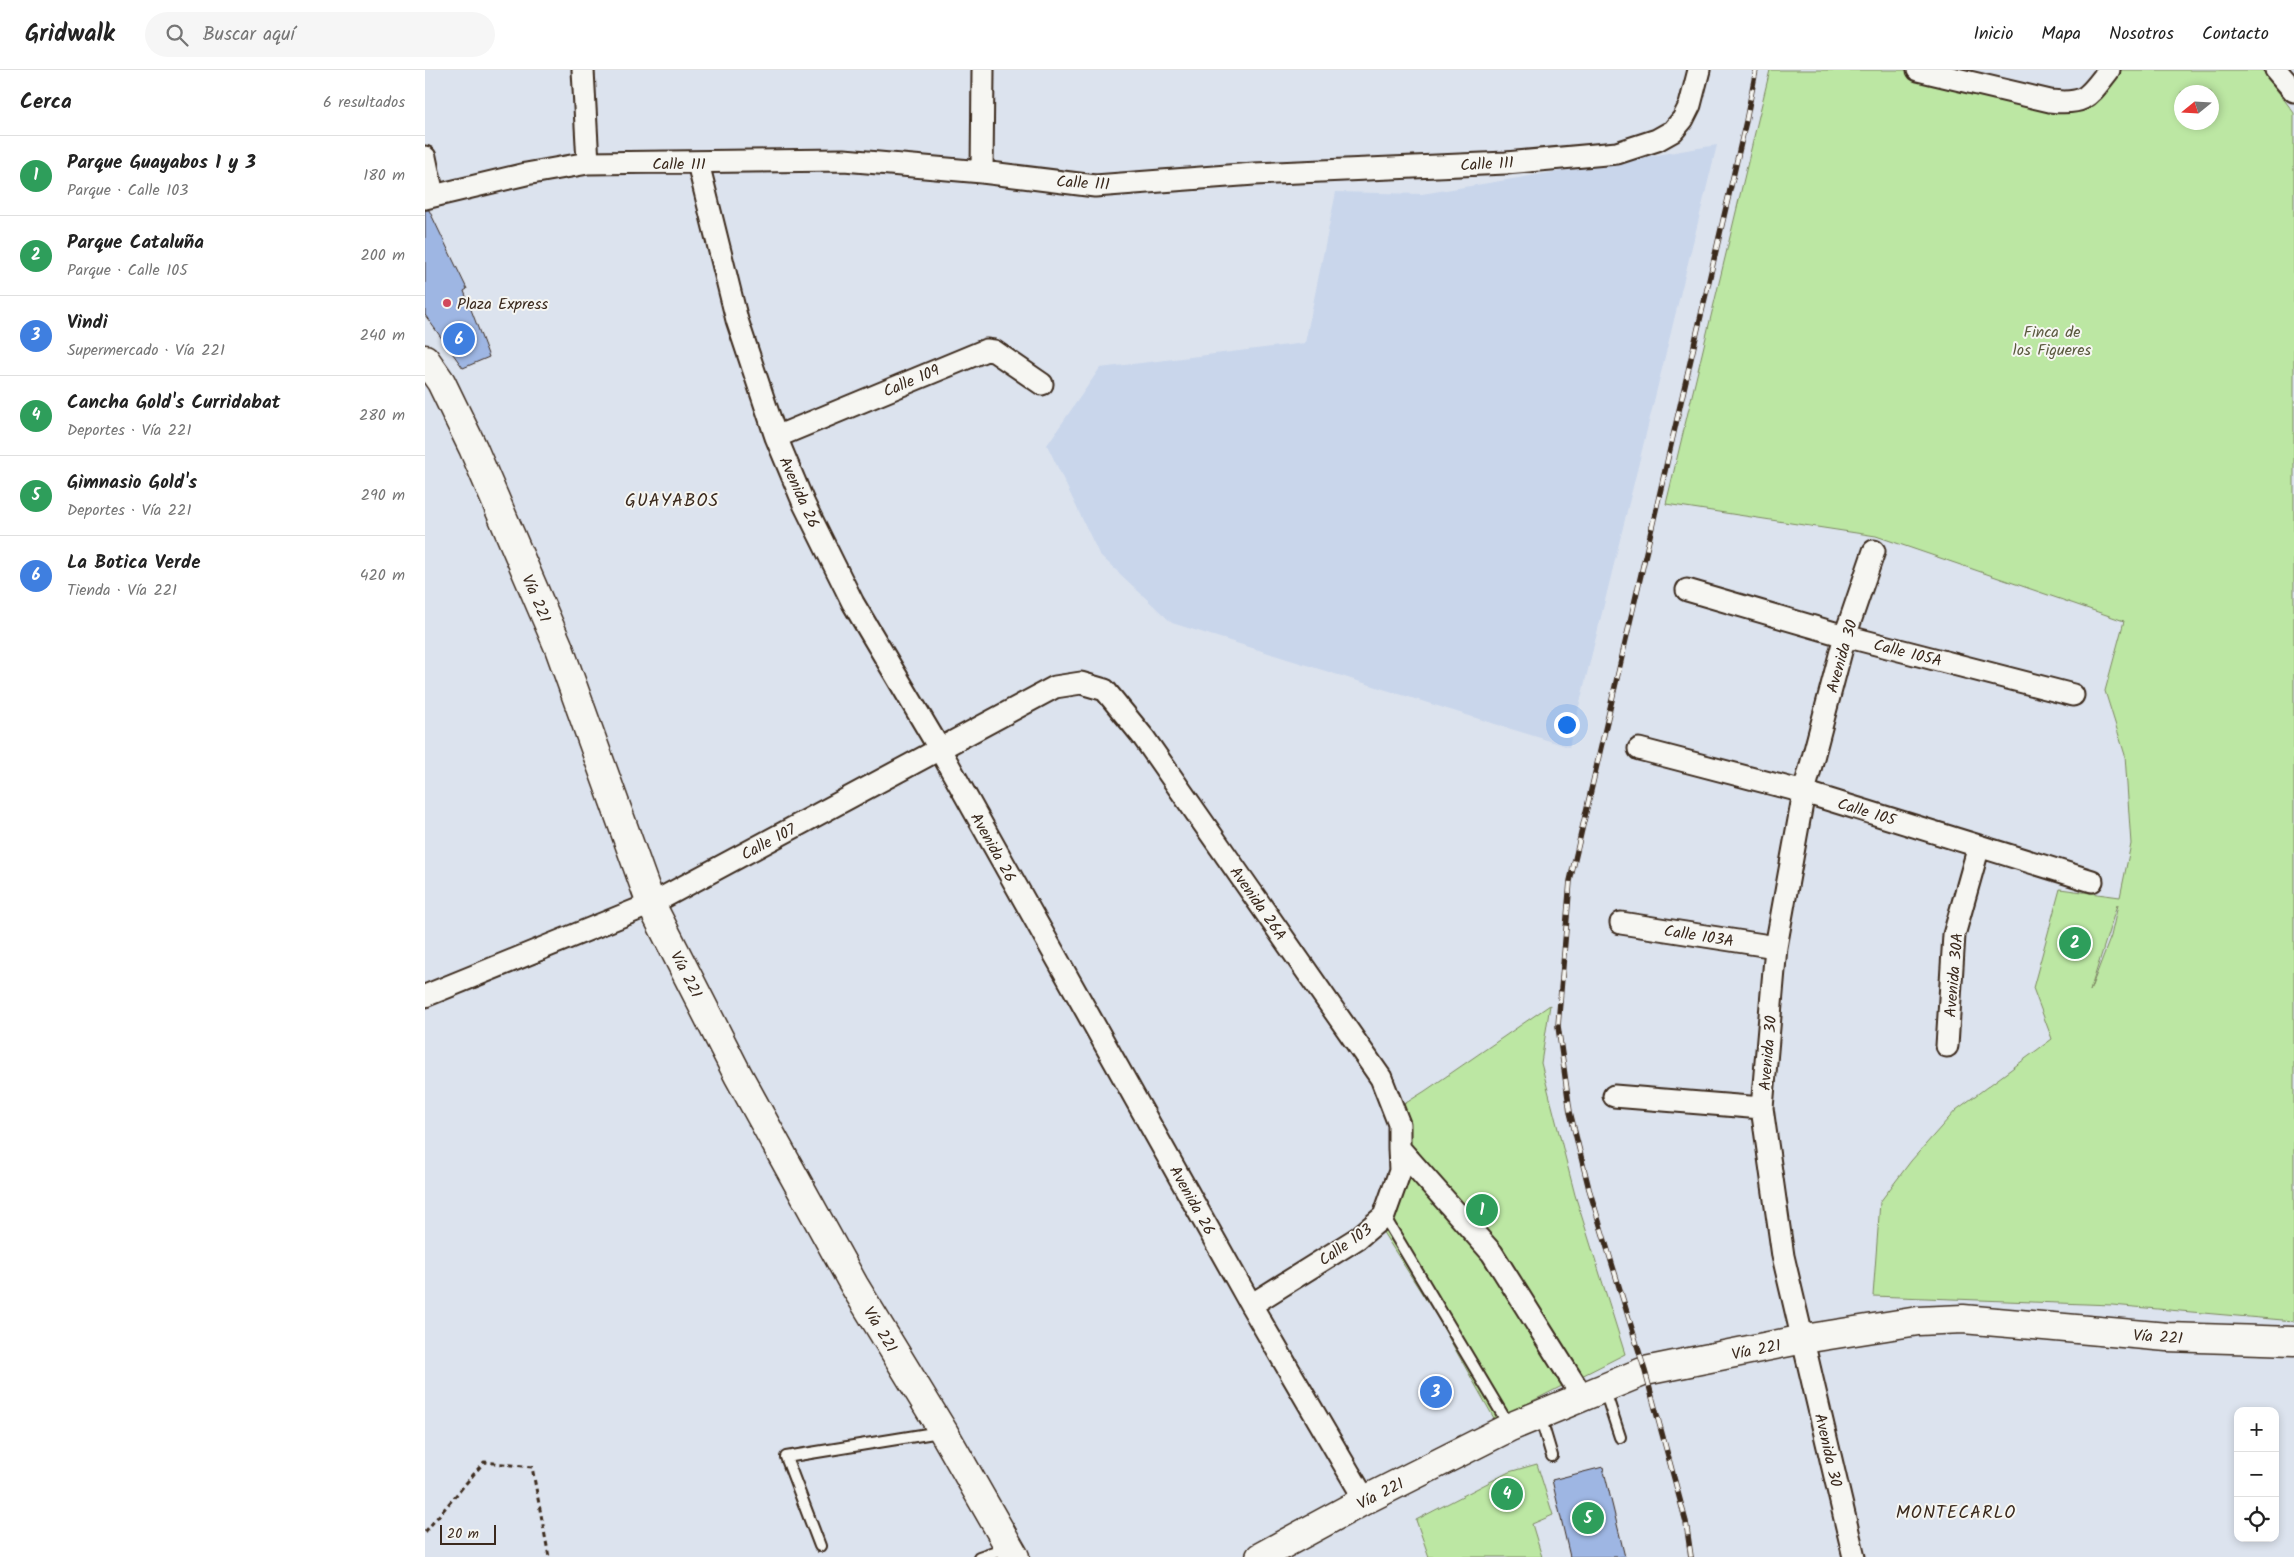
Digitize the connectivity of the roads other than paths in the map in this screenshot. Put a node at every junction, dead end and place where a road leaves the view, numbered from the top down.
1 (583, 70) edge
2 (983, 70) edge
3 (1699, 70) edge
4 (1918, 70) edge
5 (2109, 70) edge
6 (2276, 70) edge
7 (2294, 91) edge
8 (425, 157) edge
9 (698, 162) junction
10 (588, 163) junction
11 (982, 172) junction
12 (429, 197) edge
13 (425, 359) edge
14 (1042, 384) dead end
15 (775, 437) junction
16 (1874, 551) dead end
17 (1687, 590) dead end
18 (1845, 636) junction
19 (1105, 690) joint
20 (2073, 695) dead end
21 (939, 748) junction
22 (1639, 749) dead end
23 (1804, 792) junction
24 (1979, 846) junction
25 (2092, 881) dead end
26 (651, 904) junction
27 (1621, 923) dead end
28 (1776, 947) junction
29 (425, 996) edge
30 (1947, 1046) dead end
31 (1614, 1096) dead end
32 (1762, 1108) junction
33 (1399, 1124) joint
34 (1399, 1148) junction
35 (1384, 1216) junction
36 (1251, 1305) junction
37 (1804, 1339) junction
38 (2294, 1341) edge
39 (1593, 1392) junction
40 (1540, 1414) junction
41 (1510, 1427) junction
42 (943, 1431) junction
43 (1620, 1436) dead end
44 (1552, 1456) dead end
45 (1365, 1500) junction
46 (820, 1546) dead end
47 (1012, 1552) edge
48 (979, 1557) edge
49 (1259, 1557) edge
50 (1854, 1557) edge

1 - 10 street
2 - 11 street
3 - 11 street, Calle 111
4 - 5 street
6 - 7 street
8 - 12 street
9 - 10 street, Calle 111
9 - 11 street, Calle 111
9 - 15 street, Avenida 26
10 - 12 street, Calle 111
13 - 26 main road, Vía 221
14 - 15 street, Calle 109
15 - 21 street, Avenida 26
16 - 18 street, Avenida 30
17 - 18 street, Calle 105A
18 - 20 street, Calle 105A
18 - 23 street, Avenida 30
19 - 21 street, Calle 107
19 - 33 street, Avenida 26A
21 - 26 street, Calle 107
21 - 36 street, Avenida 26
22 - 23 street, Calle 105
23 - 24 street, Calle 105
23 - 28 street, Avenida 30
24 - 25 street, Calle 105
24 - 30 street, Avenida 30A
26 - 29 street, Calle 107
26 - 42 main road, Vía 221
27 - 28 street, Calle 103A
28 - 32 street, Avenida 30
31 - 32 street
32 - 37 street, Avenida 30
33 - 34 street, Calle 103
34 - 35 street, Calle 103
34 - 39 street
35 - 36 street, Calle 103
35 - 41 lane
36 - 45 street, Avenida 26
37 - 38 main road, Vía 221
37 - 39 main road, Vía 221
37 - 50 street, Avenida 30
39 - 40 main road, Vía 221
39 - 43 lane
40 - 41 main road, Vía 221
40 - 44 lane
41 - 45 main road, Vía 221
42 - 46 lane
42 - 47 main road, Vía 221
45 - 49 main road, Vía 221
47 - 48 lane

